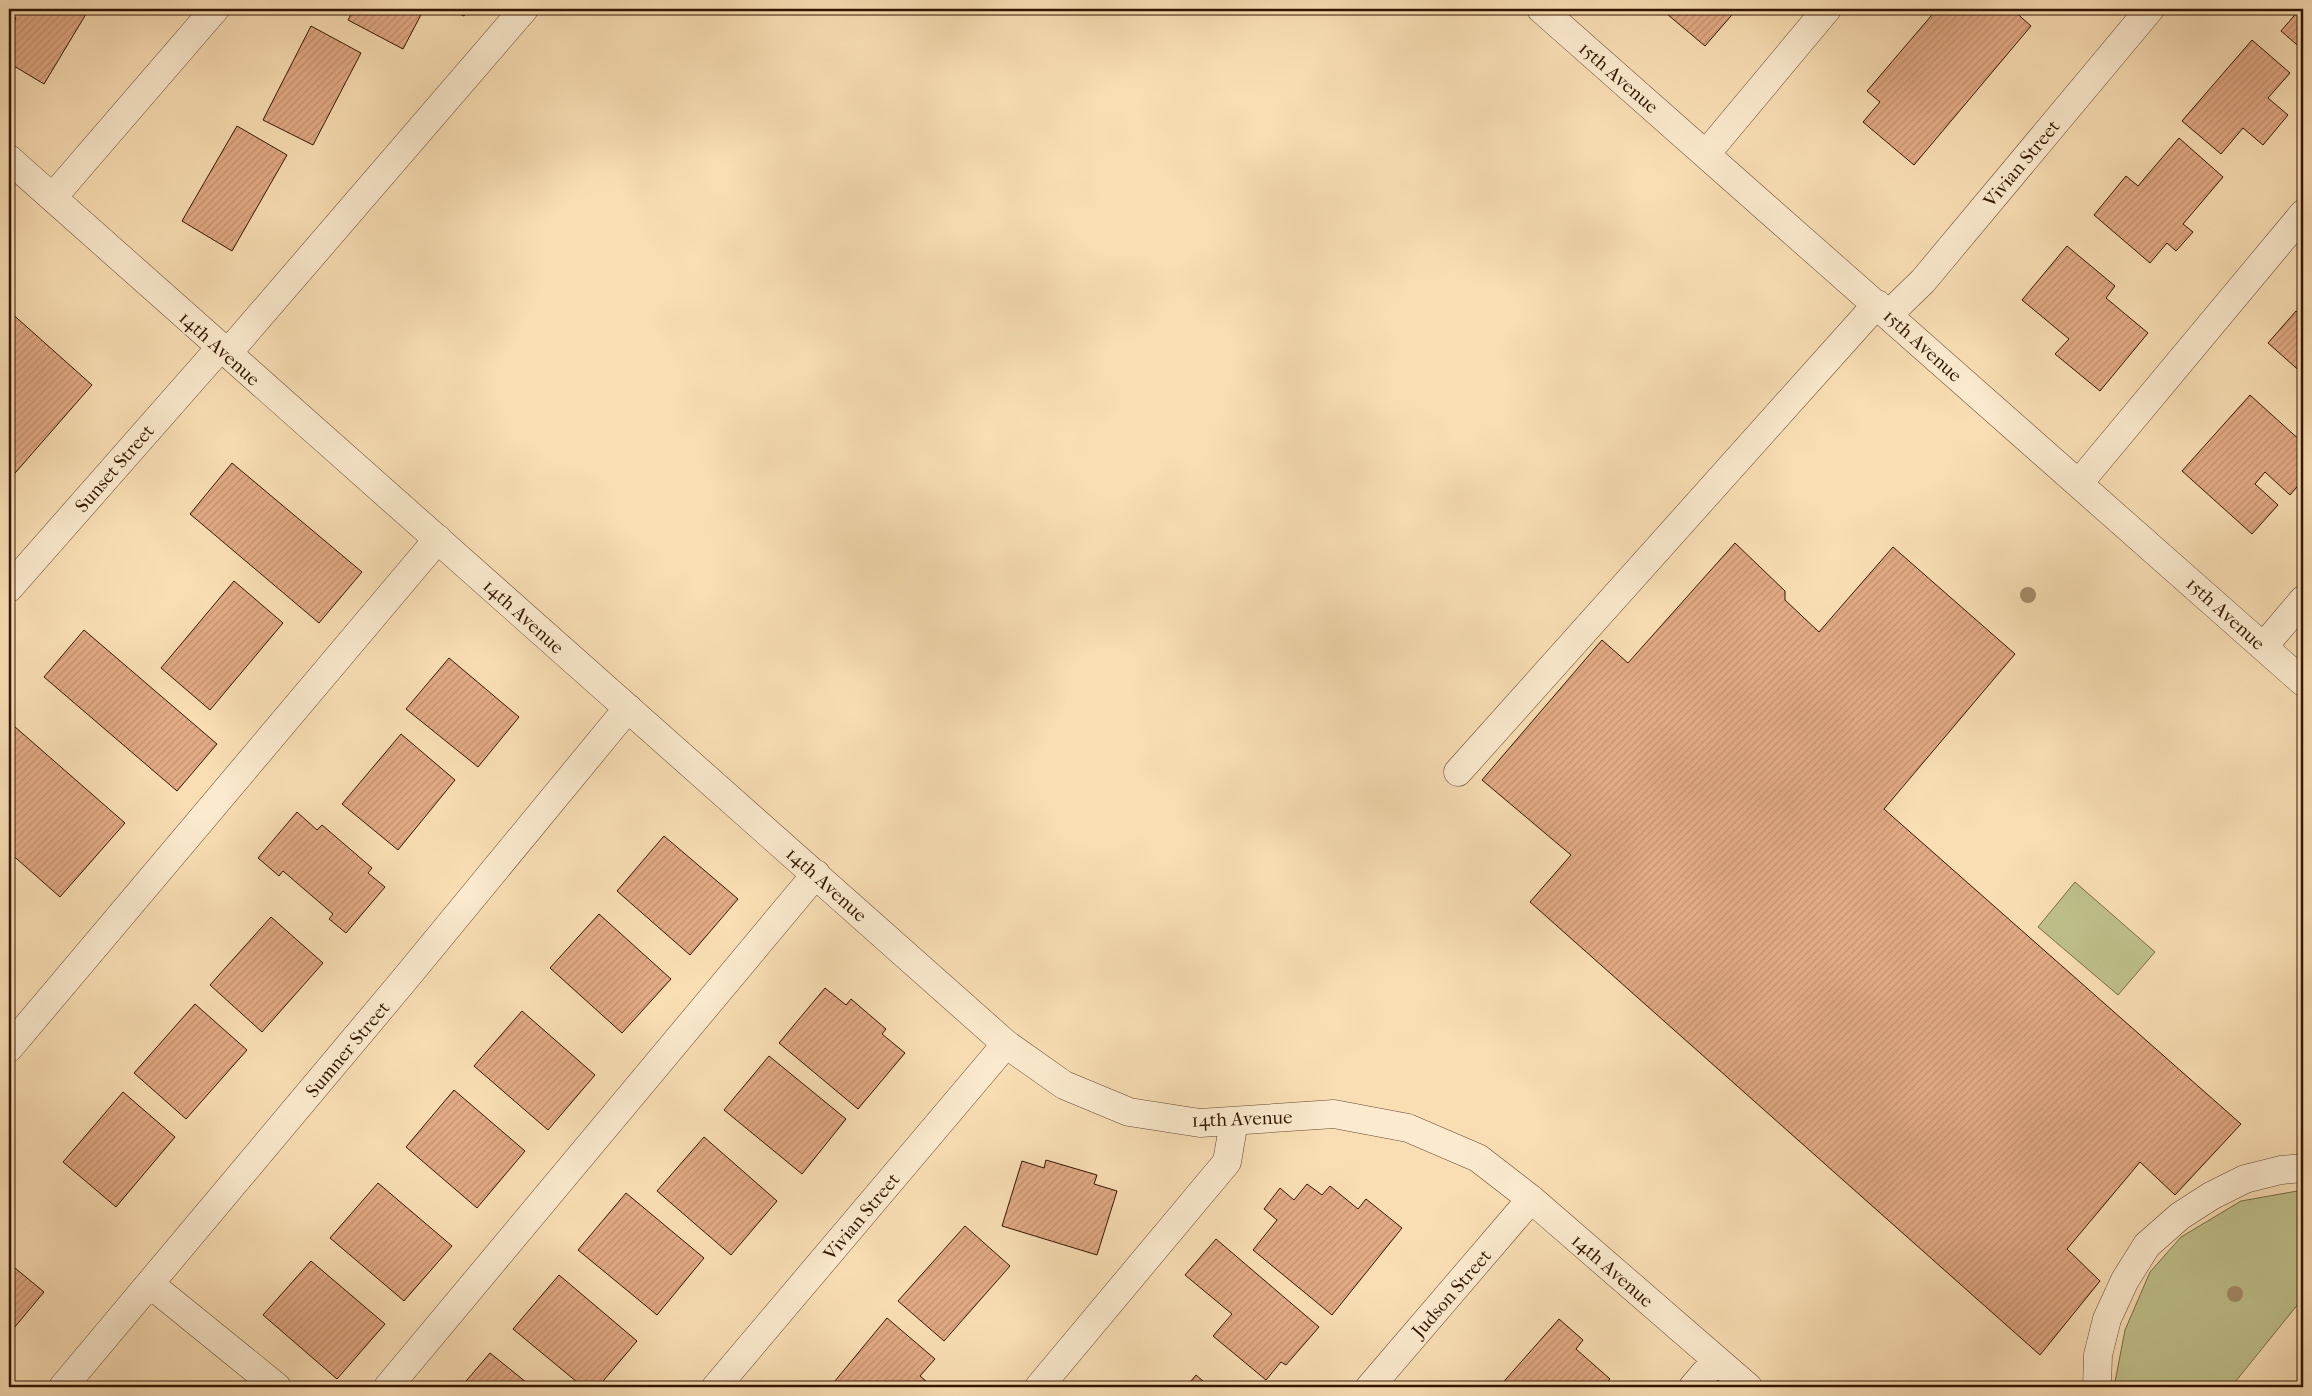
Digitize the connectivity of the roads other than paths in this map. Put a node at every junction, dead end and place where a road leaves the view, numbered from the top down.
1 (215, 9) edge
2 (524, 9) edge
3 (1542, 9) edge
4 (1827, 9) edge
5 (2150, 9) edge
6 (1706, 154) junction
7 (9, 159) edge
8 (53, 197) junction
9 (2303, 214) edge
10 (1883, 309) junction
11 (223, 351) junction
12 (2079, 483) junction
13 (438, 539) junction
14 (9, 588) edge
15 (2303, 600) edge
16 (2264, 646) junction
17 (2303, 682) edge
18 (628, 708) junction
19 (1458, 772) dead end
20 (816, 874) junction
21 (1006, 1044) junction
22 (9, 1048) edge
23 (1234, 1121) junction
24 (2303, 1168) edge
25 (1531, 1199) junction
26 (150, 1284) junction
27 (1716, 1360) junction
28 (63, 1387) edge
29 (277, 1387) edge
30 (388, 1387) edge
31 (716, 1387) edge
32 (1039, 1387) edge
33 (1370, 1387) edge
34 (1693, 1387) edge
35 (1748, 1387) edge
36 (2097, 1387) edge

1 - 8 street
2 - 11 street, Sunset Street
3 - 6 street, 15th Avenue
4 - 6 street
5 - 10 street, Vivian Street
6 - 10 street, 15th Avenue
7 - 8 street, 14th Avenue
8 - 11 street, 14th Avenue
9 - 12 street
10 - 12 street, 15th Avenue
10 - 19 street, Vivian Street
11 - 13 street, 14th Avenue
11 - 14 street, Sunset Street
12 - 16 street, 15th Avenue
13 - 18 street, 14th Avenue
13 - 22 street
15 - 16 street
16 - 17 street, 15th Avenue
18 - 20 street, 14th Avenue
18 - 26 street, Sumner Street
20 - 21 street, 14th Avenue
20 - 30 street
21 - 23 street, 14th Avenue
21 - 31 street, Vivian Street
23 - 25 street, 14th Avenue
23 - 32 street
24 - 36 street
25 - 27 street, 14th Avenue
25 - 33 street, Judson Street
26 - 28 street, Sumner Street
26 - 29 street
27 - 34 street
27 - 35 street, 14th Avenue

